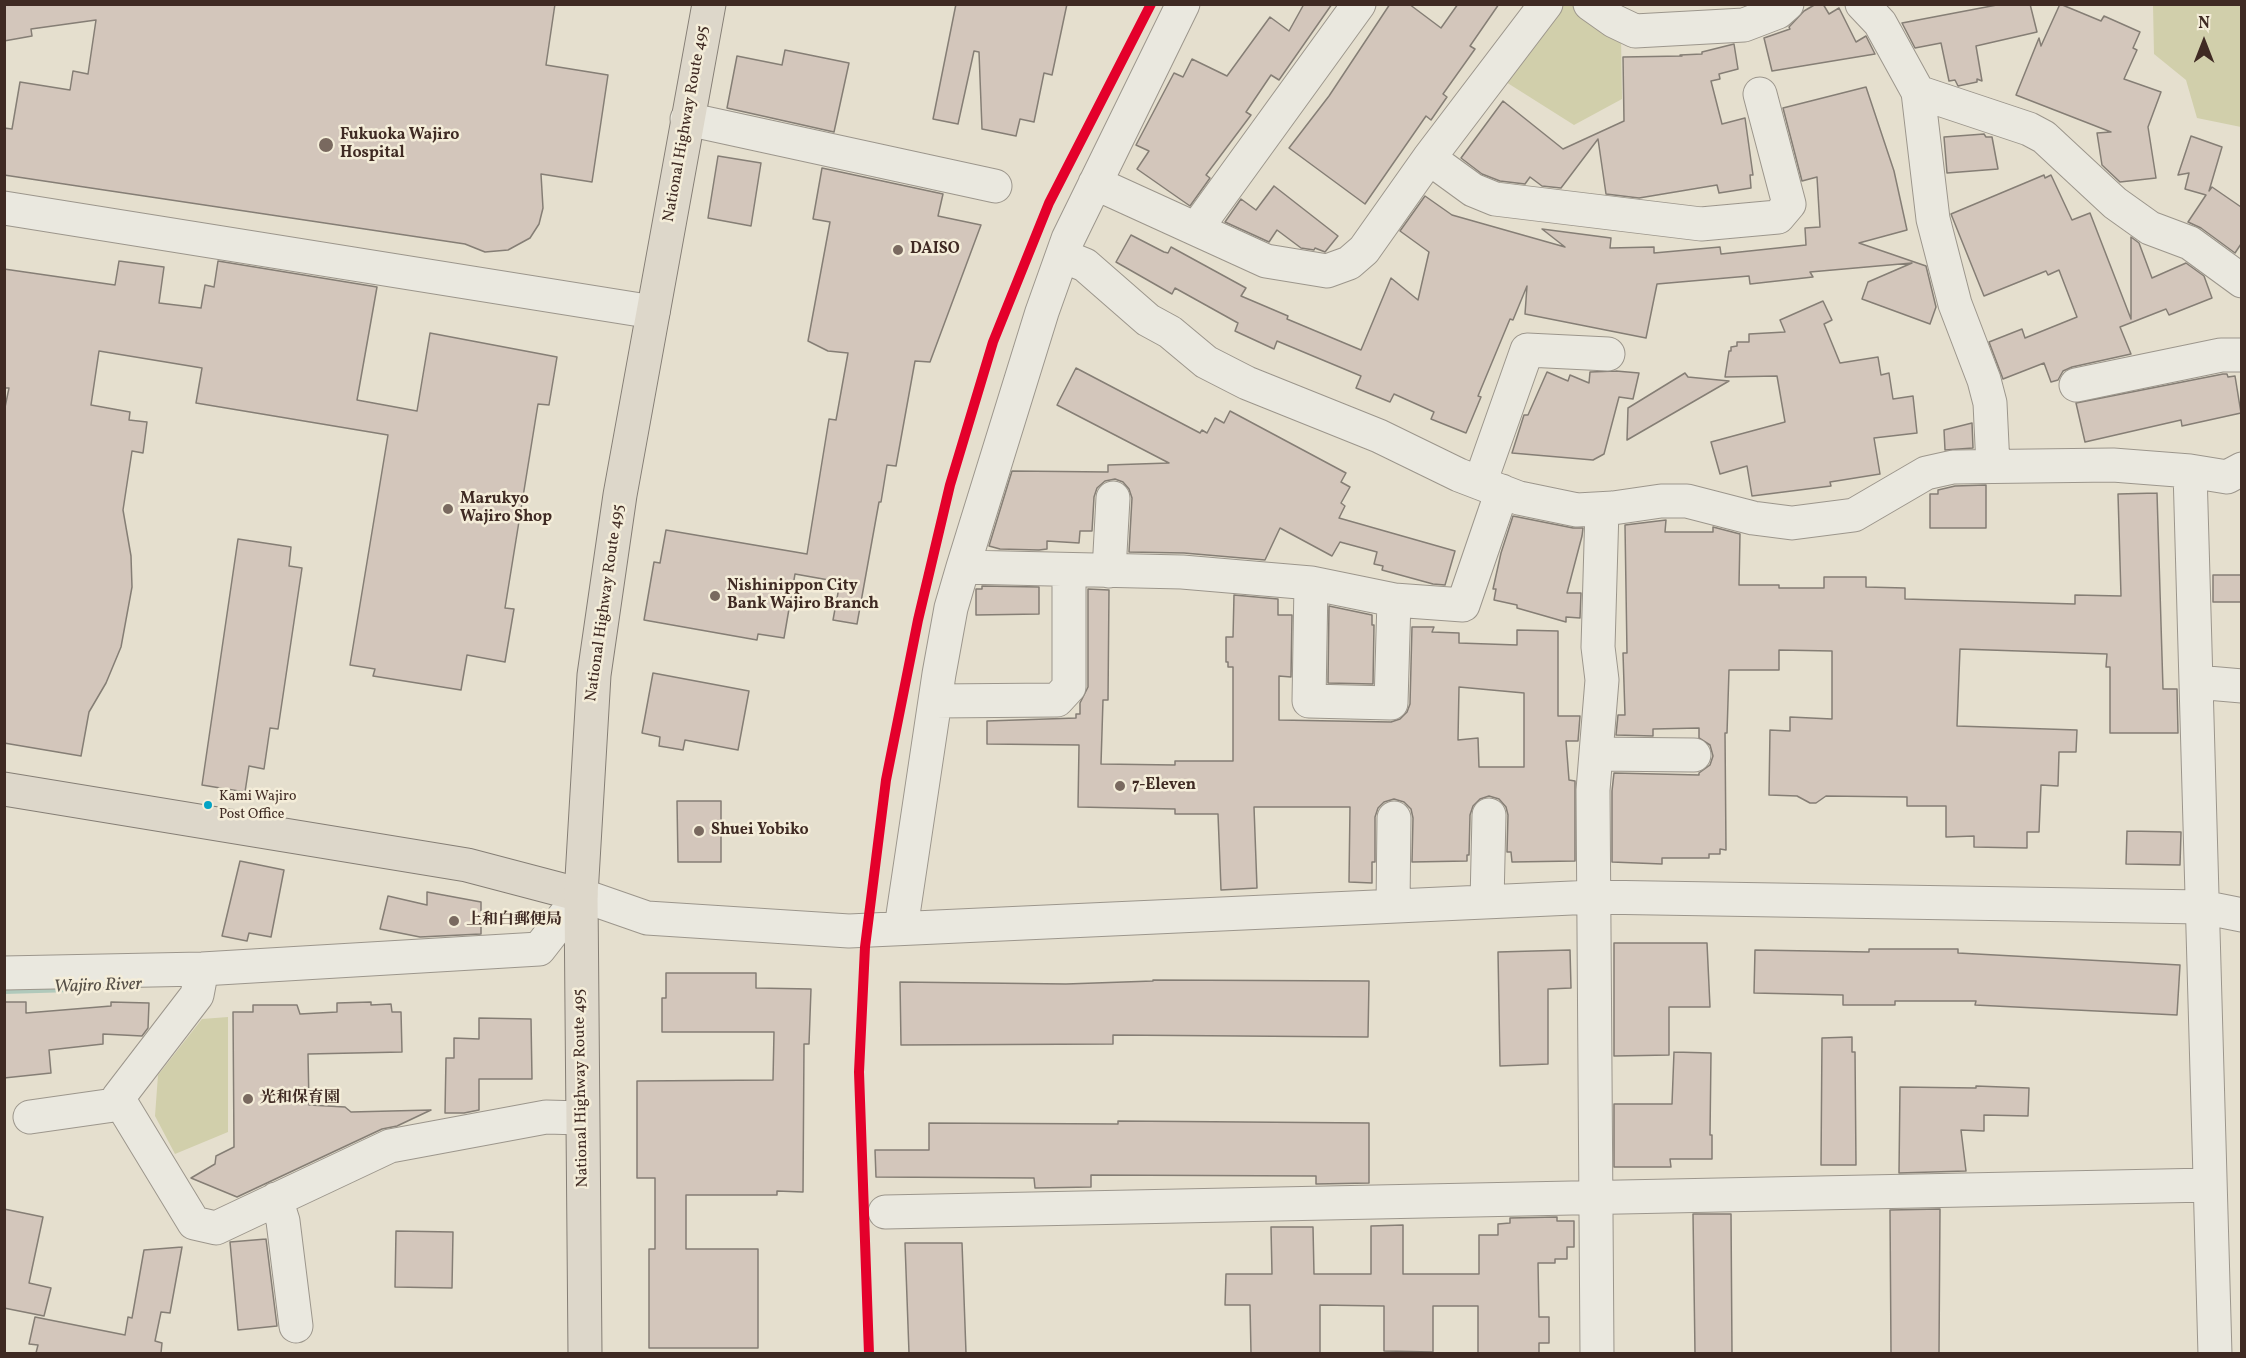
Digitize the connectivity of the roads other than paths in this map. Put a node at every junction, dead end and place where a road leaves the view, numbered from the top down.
1 (709, 4) edge
2 (1183, 4) edge
3 (1359, 4) edge
4 (1546, 4) edge
5 (1590, 4) edge
6 (1787, 4) edge
7 (1862, 4) edge
8 (1918, 92) junction
9 (1760, 94) dead end
10 (687, 119) junction
11 (1430, 158) junction
12 (1095, 183) junction
13 (995, 186) dead end
14 (4, 208) edge
15 (1196, 229) junction
16 (1063, 256) junction
17 (2241, 281) edge
18 (653, 312) junction
19 (1608, 354) dead end
20 (2241, 355) edge
21 (2076, 385) dead end
22 (1993, 466) junction
23 (2241, 469) edge
24 (2190, 471) junction
25 (1491, 487) junction
26 (1113, 498) dead end
27 (1602, 509) junction
28 (963, 567) junction
29 (1069, 570) junction
30 (1109, 571) junction
31 (1311, 583) junction
32 (1394, 600) junction
33 (2196, 682) junction
34 (2241, 686) edge
35 (935, 701) junction
36 (1597, 754) junction
37 (1694, 755) dead end
38 (4, 789) edge
39 (1489, 815) dead end
40 (1394, 818) dead end
41 (581, 895) junction
42 (1594, 897) junction
43 (1487, 902) junction
44 (1393, 906) junction
45 (2202, 907) junction
46 (2241, 915) edge
47 (901, 928) junction
48 (202, 969) junction
49 (4, 973) edge
50 (121, 1104) junction
51 (30, 1117) dead end
52 (582, 1118) junction
53 (2210, 1185) junction
54 (1597, 1198) junction
55 (276, 1199) junction
56 (885, 1212) dead end
57 (2227, 1295) edge
58 (296, 1326) dead end
59 (585, 1353) edge
60 (1597, 1353) edge
61 (2215, 1353) edge

1 - 10 main road, National Highway Route 495
2 - 12 street
3 - 15 street
4 - 11 street
5 - 6 street
7 - 8 street
8 - 17 street
8 - 22 street
9 - 11 street
10 - 13 street
10 - 18 main road, National Highway Route 495
11 - 15 street
12 - 15 street
12 - 16 street
14 - 18 street
16 - 25 street
16 - 28 street
18 - 41 main road, National Highway Route 495
19 - 25 street
20 - 21 street
22 - 24 street
22 - 27 street
23 - 24 street
24 - 33 street
25 - 27 street
25 - 32 street
26 - 30 street
27 - 36 street
28 - 29 street
28 - 35 street
29 - 30 street
29 - 35 street
30 - 31 street
31 - 32 street
31 - 32 street
33 - 34 street
33 - 45 street
35 - 47 street
36 - 37 street
36 - 42 street
38 - 41 main road
39 - 43 street
40 - 44 street
41 - 47 street
41 - 48 street
41 - 52 main road, National Highway Route 495
42 - 43 street
42 - 45 street
42 - 54 street
43 - 44 street
44 - 47 street
45 - 46 street
45 - 53 street
48 - 49 street
48 - 50 street
50 - 51 street
50 - 55 street
52 - 55 street
52 - 59 main road, National Highway Route 495
53 - 54 street
53 - 57 street
54 - 56 street
54 - 60 street
55 - 58 street
57 - 61 street

